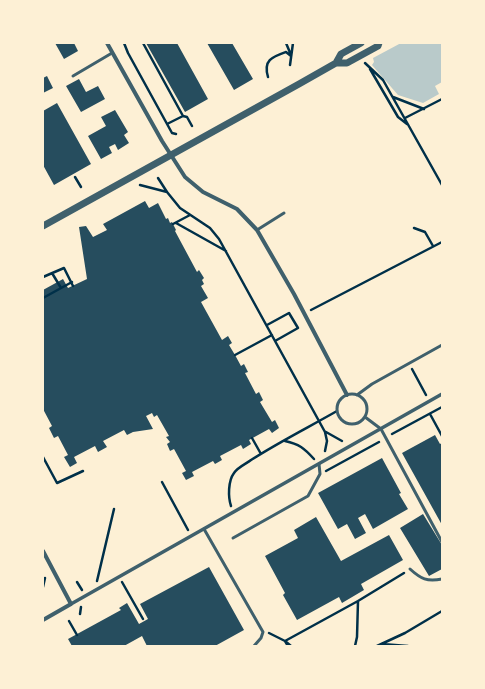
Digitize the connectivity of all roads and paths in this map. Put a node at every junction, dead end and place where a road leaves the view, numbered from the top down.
1 (106, 43) edge
2 (124, 43) edge
3 (143, 43) edge
4 (286, 43) edge
5 (293, 43) edge
6 (362, 43) edge
7 (379, 43) edge
8 (112, 53) junction
9 (291, 56) junction
10 (362, 60) dead end
11 (336, 63) junction
12 (290, 65) dead end
13 (369, 67) junction
14 (73, 76) dead end
15 (268, 77) dead end
16 (393, 97) junction
17 (442, 99) edge
18 (425, 109) junction
19 (183, 116) junction
20 (405, 118) junction
21 (167, 124) junction
22 (408, 124) junction
23 (192, 126) dead end
24 (176, 134) dead end
25 (171, 155) junction
26 (75, 177) dead end
27 (158, 178) dead end
28 (140, 185) dead end
29 (442, 186) edge
30 (81, 187) dead end
31 (166, 192) junction
32 (284, 213) dead end
33 (190, 215) junction
34 (43, 226) edge
35 (414, 228) dead end
36 (258, 230) junction
37 (442, 242) edge
38 (433, 246) junction
39 (226, 252) junction
40 (52, 273) junction
41 (43, 277) edge
42 (72, 282) junction
43 (73, 286) dead end
44 (61, 288) junction
45 (43, 298) edge
46 (310, 311) dead end
47 (297, 318) dead end
48 (293, 320) junction
49 (267, 325) junction
50 (272, 335) junction
51 (275, 341) junction
52 (442, 345) edge
53 (235, 355) dead end
54 (409, 364) junction
55 (425, 394) dead end
56 (442, 394) edge
57 (347, 395) junction
58 (357, 395) junction
59 (442, 407) edge
60 (338, 411) junction
61 (430, 414) junction
62 (365, 417) junction
63 (319, 421) junction
64 (381, 429) junction
65 (326, 432) junction
66 (392, 434) dead end
67 (442, 436) edge
68 (252, 438) dead end
69 (284, 441) junction
70 (380, 442) dead end
71 (351, 446) junction
72 (261, 454) junction
73 (43, 458) edge
74 (323, 462) junction
75 (319, 464) junction
76 (83, 471) dead end
77 (320, 474) junction
78 (162, 482) dead end
79 (114, 510) dead end
80 (234, 512) junction
81 (204, 529) junction
82 (192, 536) junction
83 (233, 538) dead end
84 (442, 542) edge
85 (43, 551) edge
86 (410, 569) joint
87 (119, 577) junction
88 (45, 578) dead end
89 (442, 579) edge
90 (43, 586) edge
91 (95, 590) junction
92 (358, 601) junction
93 (72, 604) junction
94 (442, 611) edge
95 (143, 619) dead end
96 (43, 620) edge
97 (68, 621) dead end
98 (268, 633) dead end
99 (77, 635) dead end
100 (285, 641) junction
101 (382, 644) junction
102 (254, 646) edge
103 (289, 646) edge
104 (355, 646) edge
105 (377, 646) edge
106 (408, 646) edge

1 - 8 street
2 - 21 path
3 - 19 path
4 - 9 path
5 - 9 path
6 - 11 street
7 - 11 street
8 - 14 lane
8 - 25 street
9 - 12 path
9 - 15 path
10 - 13 path
11 - 25 street
13 - 16 path
13 - 22 path
16 - 18 path
16 - 20 path
17 - 18 path
18 - 20 path
19 - 21 path
19 - 23 path
20 - 22 path
21 - 24 path
22 - 29 path
25 - 34 street
25 - 36 street
26 - 30 path
27 - 31 path
28 - 31 path
31 - 33 path
32 - 36 lane
33 - 39 path
33 - 39 path
35 - 38 path
36 - 57 street
37 - 38 path
38 - 46 path
39 - 49 path
40 - 41 path
40 - 42 path
40 - 44 path
42 - 43 path
42 - 44 path
44 - 45 path
47 - 48 path
48 - 49 path
48 - 51 path
49 - 50 path
50 - 51 path
50 - 53 path
51 - 63 path
52 - 54 lane
54 - 55 path
54 - 58 lane
56 - 64 street
57 - 58 lane
57 - 60 lane
58 - 62 lane
59 - 61 path
60 - 62 lane
60 - 63 path
61 - 66 path
61 - 67 path
62 - 64 lane
63 - 65 path
63 - 69 path
64 - 71 street
64 - 84 lane
65 - 71 path
65 - 74 path
68 - 72 path
69 - 72 path
69 - 75 path
70 - 77 path
71 - 74 street
72 - 80 path
73 - 76 path
74 - 75 street
75 - 77 lane
75 - 80 street
77 - 83 lane
78 - 82 path
79 - 91 path
80 - 81 street
81 - 82 street
81 - 102 lane
82 - 87 street
85 - 93 street
86 - 89 lane
86 - 92 path
87 - 91 street
87 - 95 path
88 - 90 path
91 - 93 street
92 - 100 path
92 - 104 path
93 - 96 street
94 - 101 path
97 - 99 path
98 - 100 path
100 - 103 path
101 - 105 path
101 - 106 path

